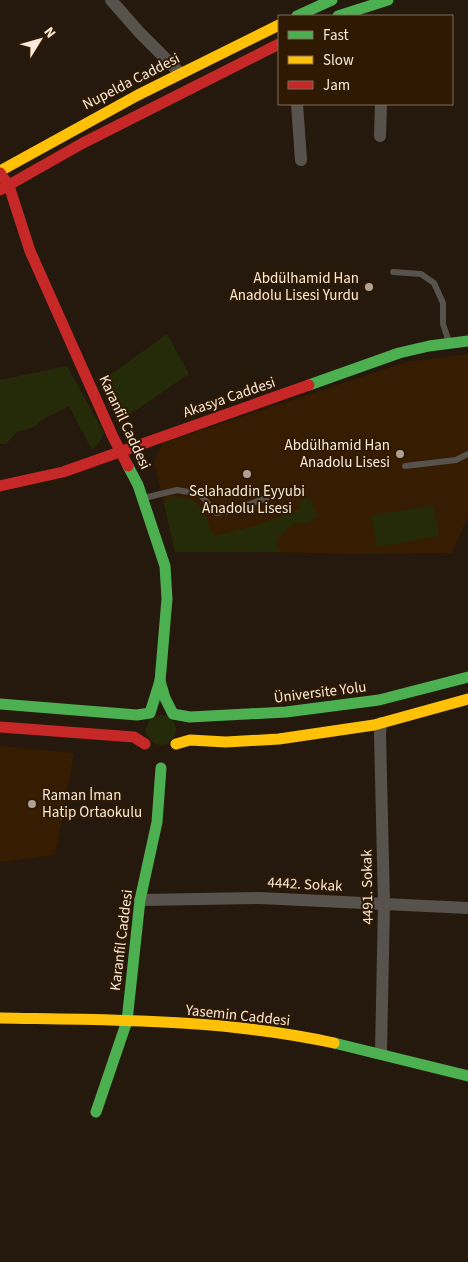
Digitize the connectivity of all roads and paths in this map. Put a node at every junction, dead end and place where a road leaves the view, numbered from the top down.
1 (111, 0) edge
2 (332, 0) edge
3 (385, 1) edge
4 (313, 4) edge
5 (298, 15) edge
6 (341, 15) edge
7 (381, 15) edge
8 (278, 25) edge
9 (278, 44) edge
10 (180, 73) junction
11 (297, 105) edge
12 (381, 105) edge
13 (380, 136) dead end
14 (301, 160) dead end
15 (0, 172) edge
16 (4, 188) edge
17 (393, 272) dead end
18 (468, 342) edge
19 (450, 343) junction
20 (121, 452) junction
21 (468, 454) edge
22 (405, 466) dead end
23 (0, 486) edge
24 (274, 494) dead end
25 (143, 499) junction
26 (468, 676) edge
27 (160, 681) junction
28 (468, 699) edge
29 (0, 704) edge
30 (150, 713) junction
31 (173, 714) junction
32 (381, 722) junction
33 (0, 727) edge
34 (161, 752) junction
35 (140, 900) junction
36 (384, 904) junction
37 (468, 908) edge
38 (0, 1018) edge
39 (127, 1021) junction
40 (381, 1052) junction
41 (468, 1076) edge
42 (96, 1112) dead end

1 - 10 street
2 - 4 street
3 - 6 street
3 - 7 street
4 - 5 street
8 - 10 street, Nupelda Caddesi
9 - 16 street
10 - 15 street, Nupelda Caddesi
11 - 14 street
12 - 13 street
15 - 16 street, Karanfil Caddesi
16 - 20 street, Karanfil Caddesi
17 - 19 lane
18 - 19 street, Akasya Caddesi
19 - 20 street, Akasya Caddesi
20 - 23 street, Akasya Caddesi
20 - 25 street, Karanfil Caddesi
21 - 22 lane
24 - 25 lane
25 - 27 street, Karanfil Caddesi
26 - 31 street, Üniversite Yolu
27 - 30 street
27 - 31 street
28 - 32 street
29 - 30 street
30 - 31 street
30 - 34 street
31 - 34 street
32 - 34 street
32 - 36 street, 4491. Sokak
33 - 34 street
34 - 35 street, Karanfil Caddesi
35 - 36 street, 4442. Sokak
35 - 39 street, Karanfil Caddesi
36 - 37 street, 4442. Sokak
36 - 40 street, 4491. Sokak
38 - 39 street, Yasemin Caddesi
39 - 40 street, Yasemin Caddesi
39 - 42 street, Karanfil Caddesi
40 - 41 street, Yasemin Caddesi

